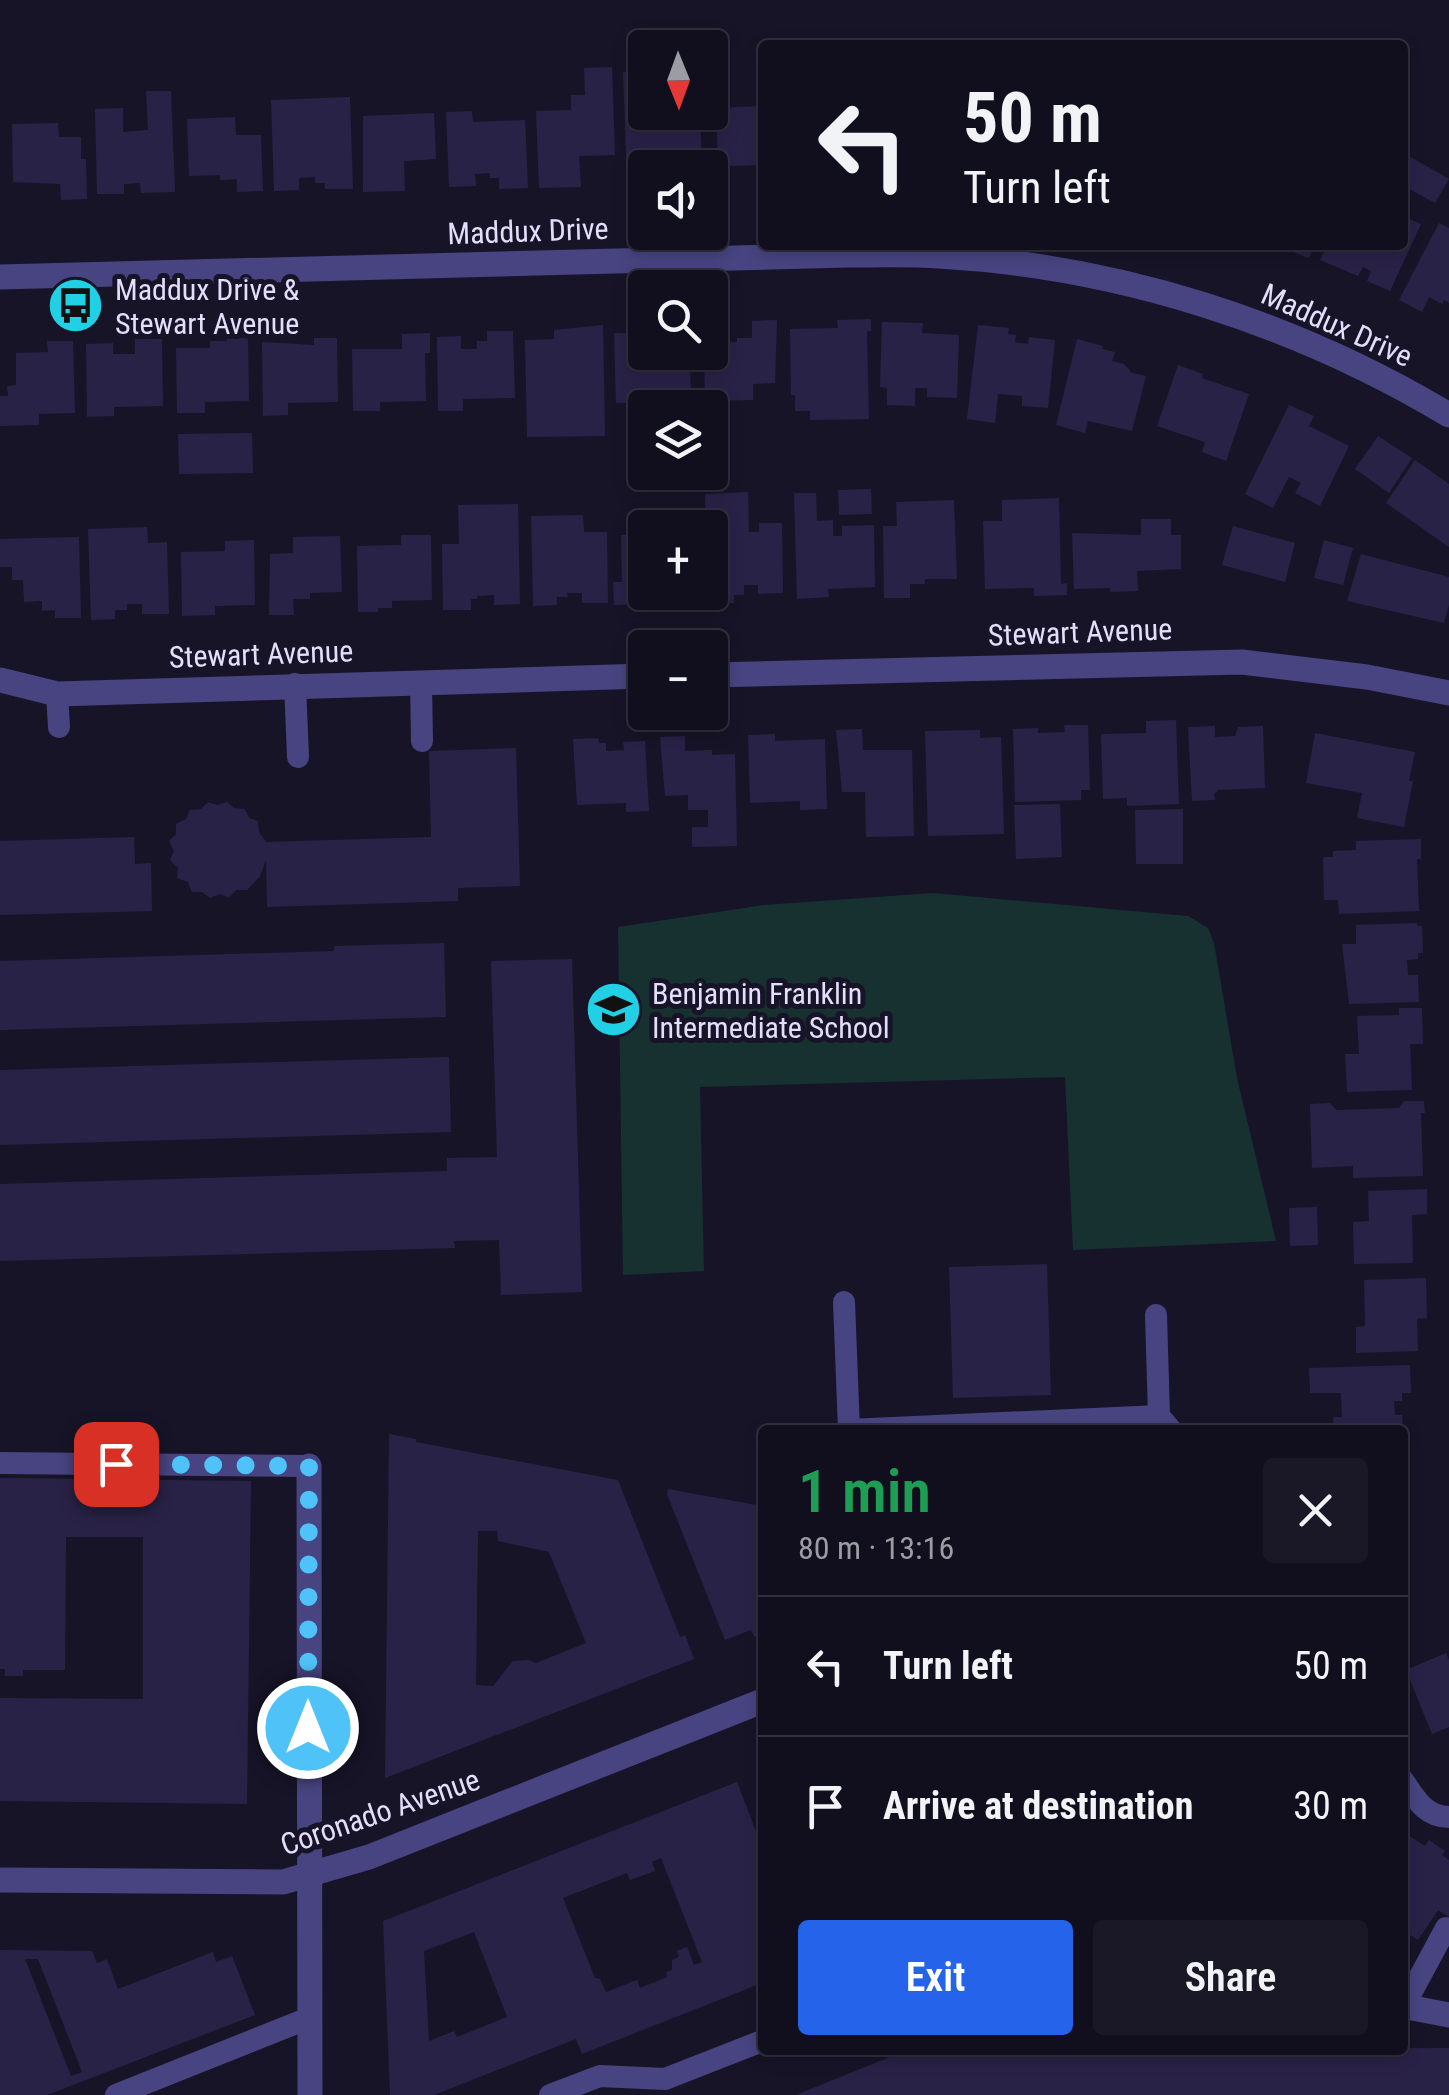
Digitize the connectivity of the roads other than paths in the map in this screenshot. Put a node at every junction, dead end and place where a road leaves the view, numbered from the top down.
1 (0, 277) edge
2 (1449, 415) edge
3 (728, 675) edge
4 (628, 676) edge
5 (0, 680) edge
6 (421, 682) junction
7 (295, 684) junction
8 (1449, 693) edge
9 (58, 694) junction
10 (59, 728) dead end
11 (422, 741) dead end
12 (298, 757) dead end
13 (844, 1302) dead end
14 (1156, 1315) dead end
15 (1165, 1423) edge
16 (848, 1425) edge
17 (1074, 1425) edge
18 (0, 1463) edge
19 (309, 1466) joint
20 (758, 1703) edge
21 (1408, 1788) edge
22 (1449, 1817) edge
23 (312, 1875) junction
24 (0, 1880) edge
25 (1446, 1928) dead end
26 (1408, 1997) edge
27 (1408, 2007) edge
28 (1449, 2015) edge
29 (309, 2018) junction
30 (758, 2043) edge
31 (116, 2095) edge
32 (310, 2095) edge
33 (550, 2095) edge

1 - 2 street, Maddux Drive
3 - 8 street, Stewart Avenue
4 - 6 street, Stewart Avenue
5 - 9 street, Stewart Avenue
6 - 7 street, Stewart Avenue
6 - 11 lane
7 - 9 street, Stewart Avenue
7 - 12 lane
9 - 10 lane
13 - 16 lane
14 - 15 lane
15 - 17 lane
18 - 19 lane
19 - 23 street
20 - 23 street, Coronado Avenue
21 - 22 lane
23 - 24 street, Coronado Avenue
23 - 29 street
25 - 26 lane
27 - 28 street
29 - 31 lane
29 - 32 street
30 - 33 lane

